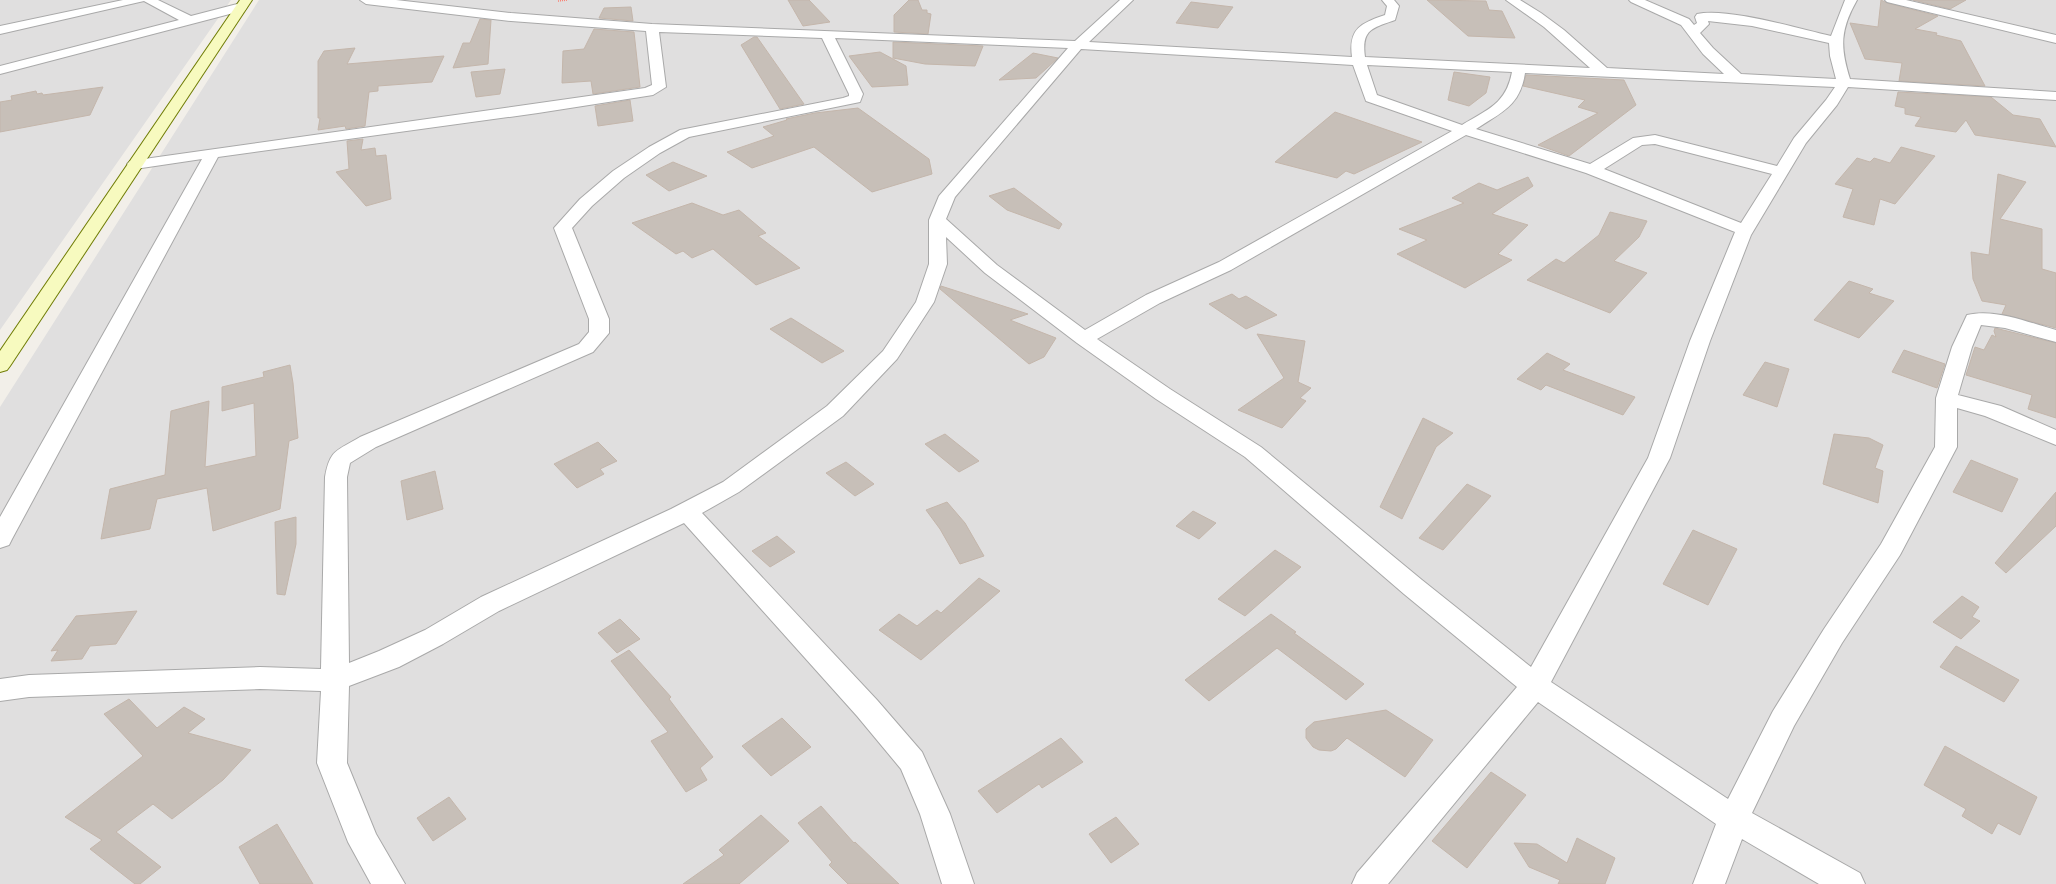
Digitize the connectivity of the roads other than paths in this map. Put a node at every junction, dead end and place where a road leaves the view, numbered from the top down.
1 (139, 0) edge
2 (149, 0) edge
3 (366, 0) edge
4 (1127, 0) edge
5 (1388, 0) edge
6 (1512, 0) edge
7 (1635, 0) edge
8 (1851, 0) edge
9 (1891, 0) edge
10 (1674, 2) dead end
11 (244, 3) edge
12 (1696, 8) dead end
13 (1733, 18) junction
14 (188, 20) junction
15 (1685, 22) junction
16 (652, 28) junction
17 (0, 30) edge
18 (1693, 33) junction
19 (827, 34) junction
20 (2056, 39) edge
21 (1836, 41) junction
22 (1078, 45) junction
23 (1358, 61) junction
24 (1520, 68) junction
25 (0, 70) edge
26 (1603, 72) junction
27 (1738, 79) junction
28 (1844, 83) junction
29 (2056, 96) edge
30 (1464, 130) junction
31 (212, 155) junction
32 (135, 164) junction
33 (1592, 170) junction
34 (1781, 172) junction
35 (937, 220) junction
36 (1745, 230) junction
37 (2056, 336) edge
38 (1084, 339) junction
39 (0, 366) edge
40 (1946, 398) junction
41 (2056, 438) edge
42 (687, 511) junction
43 (0, 539) edge
44 (335, 680) junction
45 (1535, 686) junction
46 (0, 690) edge
47 (1734, 818) junction
48 (389, 884) edge
49 (958, 884) edge
50 (1368, 884) edge
51 (1709, 884) edge
52 (1849, 884) edge

1 - 17 street
2 - 14 street
3 - 16 street
4 - 22 street
5 - 23 street
6 - 26 street
7 - 15 street
8 - 21 street
9 - 20 street
10 - 15 street
11 - 14 street
11 - 32 street
12 - 13 street
13 - 18 street
13 - 21 street
14 - 25 street
15 - 18 street
16 - 19 street
16 - 31 street
18 - 27 street
19 - 22 street
19 - 44 street
21 - 28 street
22 - 23 street
22 - 35 street
23 - 24 street
23 - 30 street
24 - 26 street
24 - 30 street
26 - 27 street
27 - 28 street
28 - 29 street
28 - 34 street
30 - 33 street
30 - 38 street
31 - 32 street
31 - 43 street
32 - 39 street
33 - 34 street
33 - 36 street
34 - 36 street
35 - 38 street
35 - 42 street
36 - 45 street
37 - 40 street
38 - 45 street
40 - 41 street
40 - 47 street
42 - 44 street
42 - 49 street
44 - 46 street
44 - 48 street
45 - 47 street
45 - 50 street
47 - 51 street
47 - 52 street

